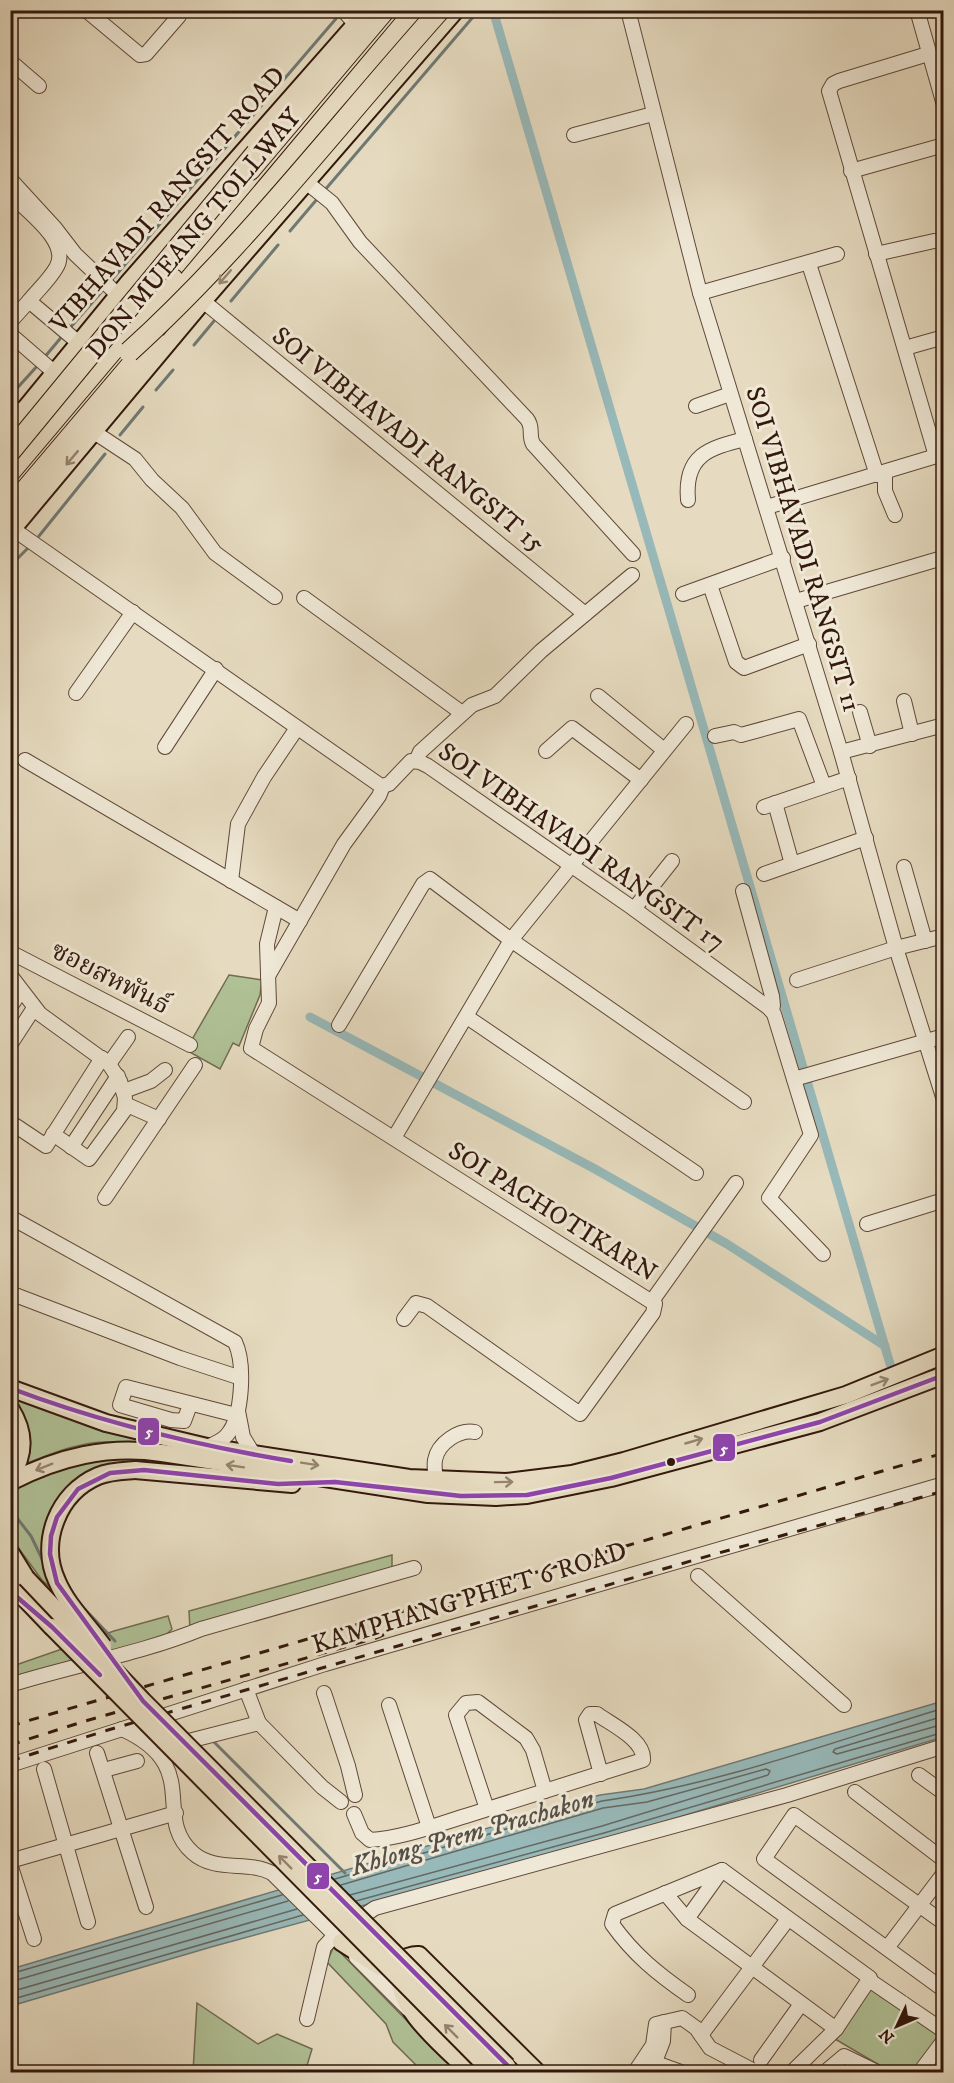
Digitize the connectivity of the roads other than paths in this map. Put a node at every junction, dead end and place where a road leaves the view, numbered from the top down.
1 (86, 10) edge
2 (180, 10) edge
3 (343, 10) edge
4 (368, 10) edge
5 (385, 10) edge
6 (401, 10) edge
7 (417, 10) edge
8 (432, 10) edge
9 (440, 10) edge
10 (456, 10) edge
11 (628, 10) edge
12 (917, 10) edge
13 (356, 25) junction
14 (337, 46) junction
15 (928, 54) junction
16 (10, 61) edge
17 (940, 81) edge
18 (39, 86) dead end
19 (944, 105) edge
20 (653, 114) junction
21 (574, 135) dead end
22 (944, 144) edge
23 (851, 171) junction
24 (10, 179) edge
25 (307, 187) junction
26 (10, 194) edge
27 (264, 207) junction
28 (934, 241) dead end
29 (837, 254) dead end
30 (876, 255) junction
31 (809, 264) junction
32 (700, 293) junction
33 (118, 295) junction
34 (29, 301) junction
35 (203, 301) junction
36 (10, 322) edge
37 (10, 334) edge
38 (944, 338) edge
39 (79, 343) junction
40 (904, 348) junction
41 (129, 352) junction
42 (63, 378) junction
43 (730, 393) junction
44 (696, 406) dead end
45 (16, 420) edge
46 (94, 432) junction
47 (745, 439) junction
48 (10, 453) edge
49 (940, 455) edge
50 (10, 472) edge
51 (881, 474) junction
52 (10, 490) edge
53 (688, 500) dead end
54 (767, 507) junction
55 (10, 508) edge
56 (895, 514) dead end
57 (12, 530) edge
58 (633, 554) dead end
59 (783, 558) junction
60 (939, 559) dead end
61 (633, 575) dead end
62 (710, 585) junction
63 (683, 594) dead end
64 (275, 597) dead end
65 (304, 598) dead end
66 (796, 601) junction
67 (133, 612) junction
68 (585, 614) junction
69 (809, 644) junction
70 (216, 669) junction
71 (76, 693) dead end
72 (598, 696) dead end
73 (904, 701) dead end
74 (860, 712) dead end
75 (462, 713) junction
76 (686, 724) dead end
77 (944, 725) edge
78 (297, 728) junction
79 (912, 734) junction
80 (715, 736) dead end
81 (870, 746) junction
82 (165, 747) dead end
83 (546, 750) dead end
84 (664, 750) junction
85 (842, 752) junction
86 (25, 760) dead end
87 (416, 761) junction
88 (849, 778) junction
89 (641, 780) junction
90 (383, 786) junction
91 (824, 786) junction
92 (866, 838) junction
93 (672, 861) dead end
94 (792, 864) junction
95 (571, 866) junction
96 (904, 867) dead end
97 (764, 874) dead end
98 (231, 881) junction
99 (743, 891) dead end
100 (276, 907) junction
101 (634, 909) junction
102 (300, 921) junction
103 (944, 936) edge
104 (511, 940) junction
105 (925, 941) junction
106 (896, 948) junction
107 (10, 952) edge
108 (10, 975) edge
109 (268, 976) junction
110 (797, 980) dead end
111 (21, 991) junction
112 (10, 1006) edge
113 (34, 1008) junction
114 (770, 1009) junction
115 (467, 1017) junction
116 (339, 1025) dead end
117 (944, 1036) edge
118 (128, 1037) dead end
119 (926, 1041) junction
120 (10, 1045) edge
121 (190, 1045) dead end
122 (106, 1061) junction
123 (195, 1065) dead end
124 (165, 1070) dead end
125 (118, 1076) junction
126 (794, 1079) junction
127 (124, 1098) junction
128 (944, 1100) edge
129 (744, 1102) dead end
130 (159, 1119) junction
131 (10, 1122) edge
132 (53, 1134) junction
133 (394, 1138) junction
134 (71, 1147) junction
135 (696, 1173) dead end
136 (736, 1183) dead end
137 (105, 1198) dead end
138 (944, 1200) edge
139 (10, 1217) edge
140 (867, 1224) dead end
141 (823, 1254) dead end
142 (10, 1293) edge
143 (652, 1301) junction
144 (404, 1318) dead end
145 (944, 1355) edge
146 (944, 1376) edge
147 (241, 1377) junction
148 (10, 1388) edge
149 (190, 1405) dead end
150 (10, 1408) edge
151 (237, 1412) junction
152 (475, 1432) dead end
153 (207, 1448) junction
154 (254, 1455) junction
155 (436, 1479) junction
156 (10, 1480) edge
157 (335, 1482) junction
158 (944, 1484) edge
159 (10, 1552) edge
160 (10, 1562) edge
161 (414, 1569) dead end
162 (698, 1576) dead end
163 (18, 1581) edge
164 (10, 1591) edge
165 (52, 1626) junction
166 (10, 1685) edge
167 (246, 1689) junction
168 (324, 1693) dead end
169 (143, 1701) junction
170 (389, 1705) dead end
171 (844, 1705) dead end
172 (260, 1723) junction
173 (122, 1729) junction
174 (944, 1746) edge
175 (157, 1751) junction
176 (97, 1753) dead end
177 (137, 1761) dead end
178 (10, 1765) edge
179 (44, 1769) dead end
180 (104, 1770) junction
181 (601, 1773) junction
182 (919, 1775) dead end
183 (545, 1791) junction
184 (855, 1792) dead end
185 (944, 1793) edge
186 (355, 1795) junction
187 (341, 1802) junction
188 (487, 1809) junction
189 (176, 1813) junction
190 (354, 1814) junction
191 (121, 1827) junction
192 (429, 1827) junction
193 (66, 1845) junction
194 (944, 1860) edge
195 (10, 1862) edge
196 (722, 1870) junction
197 (944, 1873) edge
198 (665, 1893) junction
199 (919, 1905) junction
200 (146, 1907) dead end
201 (687, 1919) junction
202 (788, 1919) junction
203 (88, 1922) dead end
204 (944, 1923) edge
205 (338, 1938) junction
206 (34, 1939) dead end
207 (887, 1948) junction
208 (751, 1968) junction
209 (438, 1974) junction
210 (870, 1980) junction
211 (944, 1990) edge
212 (688, 1995) dead end
213 (801, 2004) junction
214 (411, 2013) junction
215 (307, 2019) dead end
216 (664, 2022) junction
217 (836, 2029) junction
218 (944, 2031) edge
219 (701, 2035) junction
220 (944, 2040) edge
221 (758, 2066) edge
222 (654, 2068) edge
223 (504, 2070) edge
224 (470, 2073) edge
225 (537, 2073) edge
226 (635, 2073) edge
227 (681, 2073) edge
228 (792, 2073) edge
229 (825, 2073) edge
230 (877, 2073) edge
231 (920, 2073) edge

1 - 2 street
3 - 13 street
4 - 13 main road, VIBHAVADI RANGSIT ROAD
5 - 42 highway, VIBHAVADI RANGSIT ROAD
6 - 50 highway, DON MUEANG TOLLWAY
7 - 41 highway, DON MUEANG TOLLWAY, bridge
8 - 27 highway
9 - 41 highway, bridge
10 - 25 main road
11 - 20 street, SOI VIBHAVADI RANGSIT 11
12 - 15 street
13 - 14 main road, VIBHAVADI RANGSIT ROAD
14 - 33 main road, VIBHAVADI RANGSIT ROAD
14 - 48 highway, bridge
15 - 17 street
15 - 23 street
16 - 18 street
17 - 19 street
20 - 21 street
20 - 32 street, SOI VIBHAVADI RANGSIT 11
22 - 23 street
23 - 30 street
24 - 33 street
25 - 27 highway
25 -> 35 main road
25 - 58 street
26 - 34 street
27 - 55 highway
28 - 30 street
29 - 31 street
30 - 40 street
31 - 32 street
31 - 51 street
32 - 43 street, SOI VIBHAVADI RANGSIT 11
33 - 39 main road, VIBHAVADI RANGSIT ROAD
34 - 36 street
34 - 39 street
35 - 46 main road
35 - 68 street, SOI VIBHAVADI RANGSIT 15
37 - 42 street
38 - 40 street
39 - 42 main road, VIBHAVADI RANGSIT ROAD
40 - 49 street
41 - 52 highway, DON MUEANG TOLLWAY
42 - 45 highway
42 - 48 highway, VIBHAVADI RANGSIT ROAD
43 - 44 street
43 - 47 street, SOI VIBHAVADI RANGSIT 11
46 -> 57 main road
46 - 64 street
47 - 53 street
47 - 54 street, SOI VIBHAVADI RANGSIT 11
49 - 51 street
51 - 54 street
51 - 56 street
54 - 59 street, SOI VIBHAVADI RANGSIT 11
57 - 67 street
59 - 62 street
59 - 66 street, SOI VIBHAVADI RANGSIT 11
60 - 66 street
61 - 68 street
62 - 63 street
62 - 69 street
65 - 75 street
66 - 69 street, SOI VIBHAVADI RANGSIT 11
67 - 70 street
67 - 71 street
68 - 75 street
69 - 85 street, SOI VIBHAVADI RANGSIT 11
70 - 78 street
70 - 82 street
72 - 84 street
73 - 79 street
74 - 81 street
75 - 87 street
76 - 84 street
77 - 79 street
78 - 90 street
78 - 98 street
79 - 81 street
80 - 91 street
81 - 85 street
83 - 89 street
84 - 89 street
85 - 88 street, SOI VIBHAVADI RANGSIT 11
86 - 98 street
87 - 90 street, SOI VIBHAVADI RANGSIT 17
87 - 95 street, SOI VIBHAVADI RANGSIT 17
88 - 91 street
88 - 92 street, SOI VIBHAVADI RANGSIT 11
89 - 95 street
90 - 102 street, SOI VIBHAVADI RANGSIT 17
91 - 94 street
92 - 94 street
92 - 106 street, SOI VIBHAVADI RANGSIT 11
93 - 101 street
94 - 97 street
95 - 101 street, SOI VIBHAVADI RANGSIT 17
95 - 104 street
96 - 105 street
98 - 100 street
99 - 114 street
100 - 102 street
100 - 109 street, SOI PACHOTIKARN
101 - 114 street, SOI VIBHAVADI RANGSIT 17
102 - 109 street, SOI VIBHAVADI RANGSIT 17
103 - 105 street
104 - 115 street
104 - 116 street
104 - 129 street
105 - 106 street
106 - 110 street
106 - 119 street, SOI VIBHAVADI RANGSIT 11
107 - 121 street, ซอยสหพันธ์
108 - 111 street
109 - 133 street, SOI PACHOTIKARN
111 - 112 street
111 - 113 street
113 - 120 street
113 - 122 street
114 - 126 street
115 - 133 street
115 - 135 street
117 - 119 street
118 - 122 street
119 - 126 street
119 - 128 street, SOI VIBHAVADI RANGSIT 11
122 - 125 street
122 - 132 street
123 - 130 street
124 - 127 street
125 - 127 street
125 - 134 street
126 - 141 street
127 - 130 street
127 - 134 street
130 - 137 street
131 - 132 street
132 - 134 street
133 - 143 street, SOI PACHOTIKARN
136 - 143 street
138 - 140 street
139 - 147 street
142 - 147 street
143 - 144 street, SOI PACHOTIKARN
155 -> 145 main road
146 - 157 main road
147 - 151 street
148 - 153 main road
149 - 151 street
150 - 156 main road
151 - 153 street
151 - 154 street
152 - 155 street
153 - 154 main road
154 -> 155 main road
157 -> 156 main road
157 - 169 main road, bridge
158 - 167 street, KAMPHANG PHET 6 ROAD
159 - 163 main road
160 - 163 main road
161 - 166 street
162 - 171 street
163 - 165 main road
163 - 169 main road, bridge
164 - 165 main road
223 -> 165 main road, bridge
167 - 172 street
167 - 173 street, KAMPHANG PHET 6 ROAD
168 - 186 street
169 - 223 main road, bridge
170 - 192 street
172 - 175 street
172 - 187 street
173 - 175 street
173 - 178 street, KAMPHANG PHET 6 ROAD
174 - 205 street
175 - 189 street
176 - 180 street
177 - 180 street
179 - 193 street
180 - 191 street
181 - 181 street
181 - 183 street
182 - 185 street
183 - 188 street
183 - 188 street
184 - 194 street
186 - 187 street
186 - 190 street
187 - 190 street
188 - 192 street
189 - 191 street
189 - 205 street
190 - 192 street
191 - 193 street
191 - 200 street
193 - 195 street
193 - 203 street
195 - 206 street
196 - 198 street
196 - 201 street
196 - 202 street
197 - 199 street
198 - 201 street
198 - 212 street
199 - 204 street
199 - 207 street
199 - 207 street
201 - 208 street
202 - 208 street
202 - 210 street
205 - 209 main road
205 - 214 street
205 - 215 street
207 - 211 street
208 - 213 street
208 - 219 street
209 - 214 main road
209 - 225 main road
210 - 217 street
210 - 218 street
213 - 217 street
213 - 221 street
214 - 224 main road
216 - 219 street
216 - 222 street
216 - 226 street
217 - 228 street
219 - 221 street
220 - 231 street
222 - 227 street
229 - 230 street

